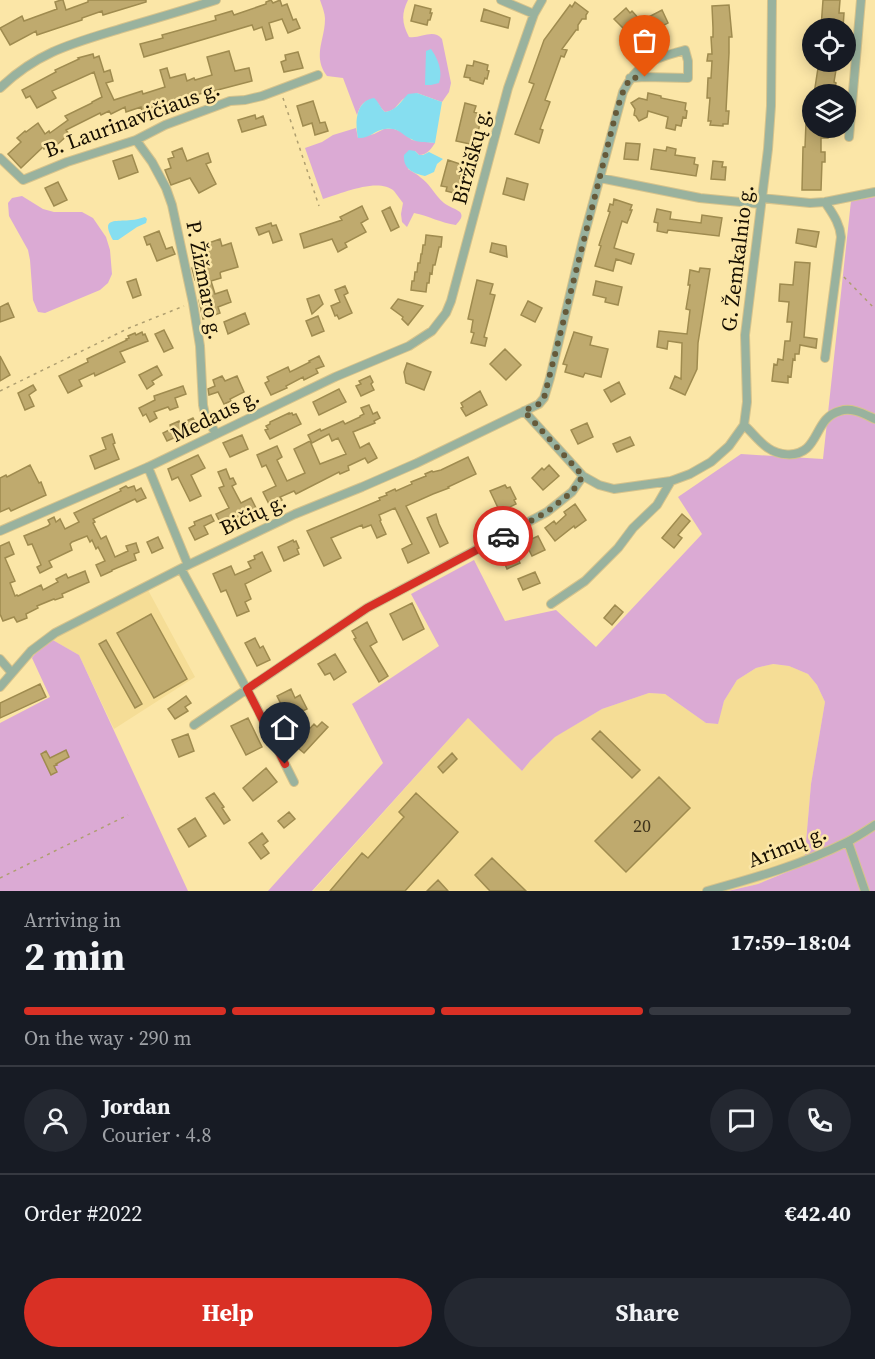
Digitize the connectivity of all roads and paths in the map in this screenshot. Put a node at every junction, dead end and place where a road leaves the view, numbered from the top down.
1 (216, 0) edge
2 (501, 0) edge
3 (542, 0) edge
4 (772, 0) edge
5 (861, 0) edge
6 (534, 14) junction
7 (318, 75) dead end
8 (630, 78) junction
9 (854, 84) edge
10 (0, 88) edge
11 (280, 89) junction
12 (136, 140) junction
13 (0, 158) edge
14 (600, 178) junction
15 (875, 192) edge
16 (761, 201) junction
17 (825, 202) junction
18 (319, 206) dead end
19 (837, 270) junction
20 (193, 303) junction
21 (875, 309) edge
22 (440, 322) joint
23 (825, 358) dead end
24 (0, 391) edge
25 (524, 411) junction
26 (875, 419) edge
27 (744, 425) junction
28 (216, 434) junction
29 (148, 467) junction
30 (583, 476) junction
31 (671, 481) junction
32 (0, 531) edge
33 (185, 567) junction
34 (551, 604) dead end
35 (0, 659) edge
36 (12, 673) junction
37 (0, 687) edge
38 (247, 689) junction
39 (194, 724) dead end
40 (294, 782) dead end
41 (128, 815) dead end
42 (875, 825) edge
43 (848, 842) junction
44 (0, 878) edge
45 (707, 891) edge
46 (865, 891) edge

1 - 10 street
2 - 6 street
3 - 6 street, Biržiškų g.
4 - 16 street, G. Žemkalnio g.
5 - 9 street
6 - 22 street, Biržiškų g.
7 - 11 street, B. Laurinavičiaus g.
8 - 8 street
8 - 14 street, Bičių g.
11 - 12 street, B. Laurinavičiaus g.
11 - 18 path
12 - 13 street, B. Laurinavičiaus g.
12 - 20 street, P. Žižmaro g.
14 - 16 street
14 - 25 street, Bičių g.
15 - 17 street
16 - 17 street
16 - 27 street, G. Žemkalnio g.
17 - 19 street
19 - 21 path
19 - 23 street
20 - 24 path
20 - 28 street, P. Žižmaro g.
22 - 28 street, Medaus g.
25 - 30 street
25 - 33 street, Bičių g.
26 - 27 street
27 - 31 street
28 - 29 street, Medaus g.
29 - 32 street, Medaus g.
29 - 33 street
30 - 31 street
30 - 38 street
31 - 34 street
33 - 36 street, Bičių g.
33 - 38 street
35 - 36 street
36 - 37 street, Bičių g.
38 - 39 street
38 - 40 street
41 - 44 path
42 - 43 street, Arimų g.
43 - 45 street, Arimų g.
43 - 46 street

